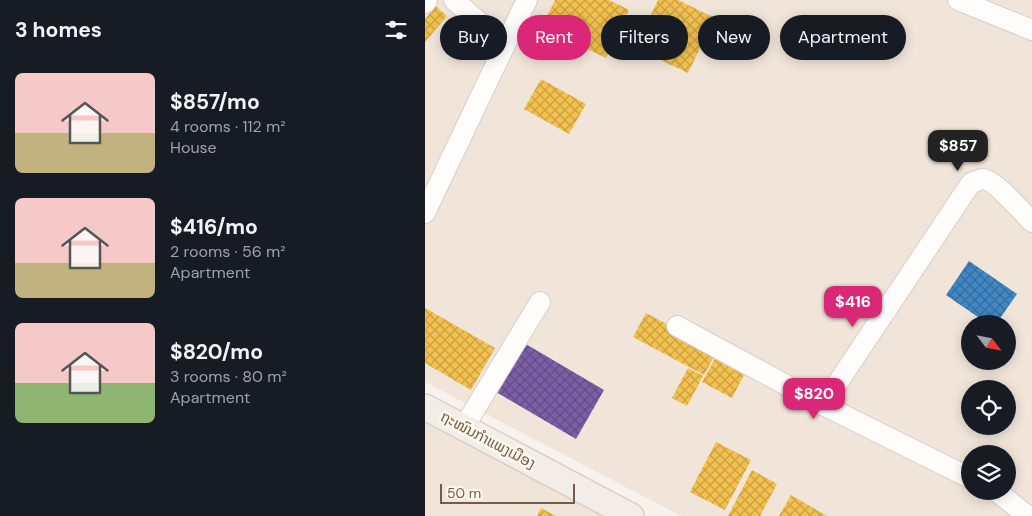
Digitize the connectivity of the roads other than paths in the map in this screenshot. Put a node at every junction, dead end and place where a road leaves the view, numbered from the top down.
1 (427, 0) edge
2 (454, 0) edge
3 (527, 0) edge
4 (958, 0) edge
5 (425, 3) edge
6 (471, 15) edge
7 (1032, 30) edge
8 (507, 41) edge
9 (498, 60) edge
10 (425, 213) edge
11 (1032, 222) edge
12 (541, 302) dead end
13 (677, 326) dead end
14 (823, 405) junction
15 (425, 407) edge
16 (464, 427) junction
17 (961, 474) edge
18 (1008, 500) edge
19 (615, 512) edge
20 (1028, 516) edge

1 - 5 street
2 - 6 street
3 - 8 street
4 - 7 street
9 - 10 street
11 - 14 street
12 - 16 street
13 - 14 street
14 - 17 street
15 - 16 main road, ຖະໜົນກຳແພງເມືອງ
16 - 19 main road, ຖະໜົນກຳແພງເມືອງ
18 - 20 street

